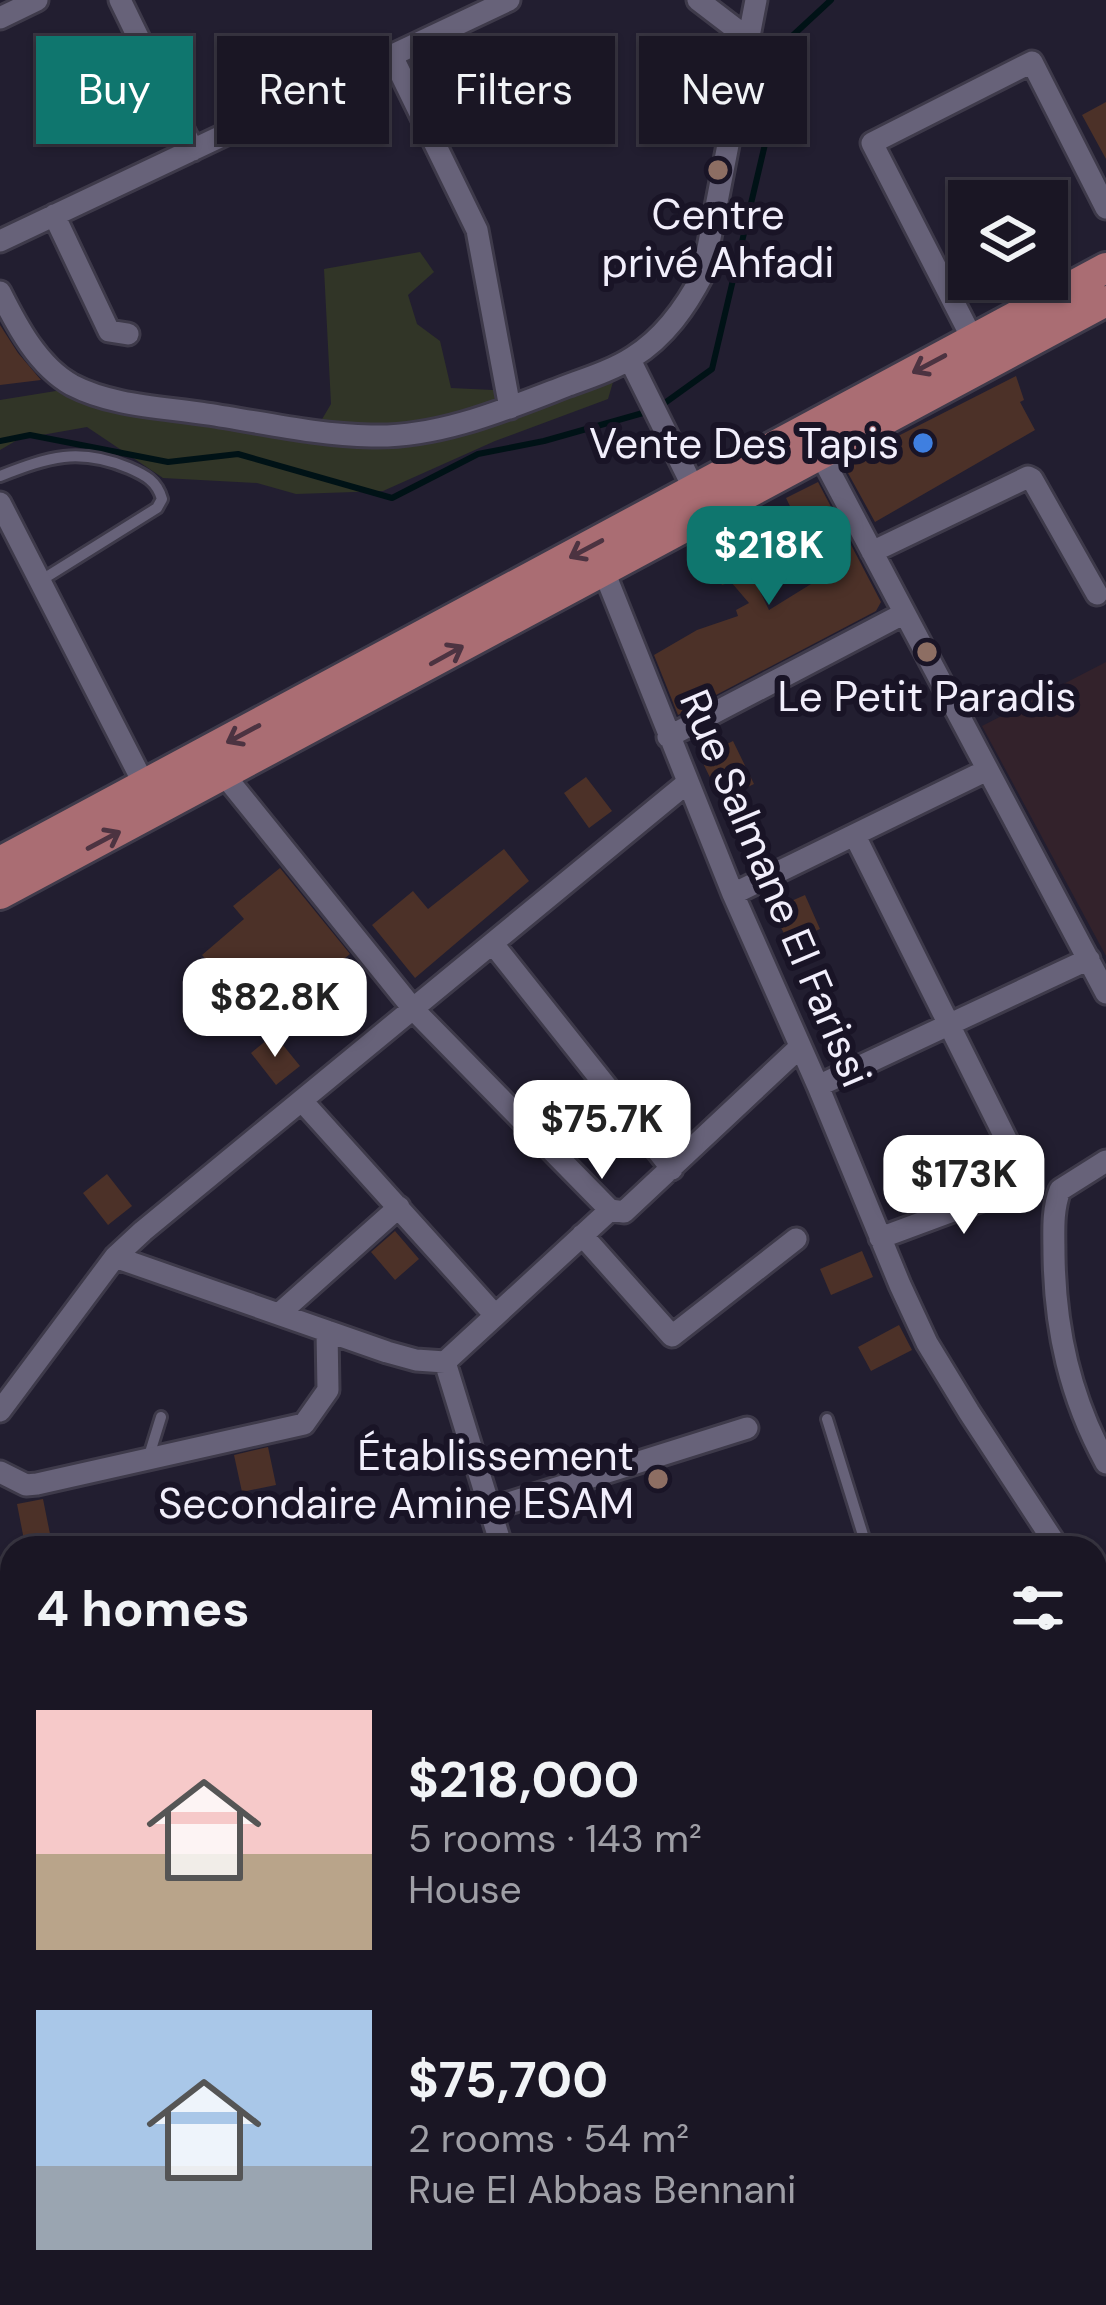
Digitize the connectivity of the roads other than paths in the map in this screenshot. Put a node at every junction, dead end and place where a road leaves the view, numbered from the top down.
1 (38, 0) edge
2 (120, 0) edge
3 (509, 0) edge
4 (698, 0) edge
5 (756, 0) edge
6 (0, 18) edge
7 (745, 36) edge
8 (750, 36) edge
9 (392, 56) junction
10 (728, 144) edge
11 (193, 150) junction
12 (1106, 208) edge
13 (54, 215) junction
14 (0, 241) edge
15 (1106, 268) edge
16 (0, 292) edge
17 (1106, 302) edge
18 (128, 334) dead end
19 (973, 340) junction
20 (630, 359) junction
21 (510, 408) junction
22 (807, 428) junction
23 (822, 457) junction
24 (0, 476) edge
25 (694, 490) junction
26 (0, 503) edge
27 (872, 552) junction
28 (603, 569) junction
29 (40, 580) junction
30 (1097, 594) dead end
31 (903, 614) junction
32 (668, 737) junction
33 (987, 770) junction
34 (225, 776) junction
35 (687, 783) junction
36 (145, 786) junction
37 (855, 836) junction
38 (0, 862) edge
39 (0, 894) edge
40 (733, 894) junction
41 (493, 944) junction
42 (1089, 958) junction
43 (1106, 993) edge
44 (414, 1010) junction
45 (947, 1024) junction
46 (800, 1048) junction
47 (818, 1086) junction
48 (302, 1102) junction
49 (1106, 1161) edge
50 (672, 1169) junction
51 (1028, 1183) junction
52 (1060, 1190) junction
53 (399, 1207) junction
54 (610, 1210) junction
55 (582, 1235) junction
56 (880, 1238) junction
57 (796, 1239) dead end
58 (115, 1257) junction
59 (280, 1312) junction
60 (494, 1314) junction
61 (327, 1331) junction
62 (445, 1362) junction
63 (0, 1412) edge
64 (161, 1417) dead end
65 (827, 1419) dead end
66 (747, 1428) dead end
67 (148, 1459) junction
68 (1106, 1463) edge
69 (0, 1472) edge
70 (490, 1509) junction
71 (498, 1536) edge
72 (863, 1536) edge
73 (1050, 1536) edge

1 - 6 street
2 - 11 street
3 - 9 street
4 - 7 street
5 - 8 street
9 - 11 street
9 - 21 street
10 - 20 street
11 - 13 street
12 - 19 street
13 - 14 street
13 - 18 street
15 - 19 main road
16 - 21 street
17 - 23 main road
19 -> 22 main road
20 - 21 street
20 - 25 street
22 - 23 street
22 - 25 main road
23 - 27 street
23 - 28 main road
24 - 29 lane
25 -> 36 main road
26 - 29 street
27 - 30 street
27 - 31 street
28 - 32 street, Rue Salmane El Farissi
34 -> 28 main road
29 - 36 street
31 - 32 street
31 - 33 street
32 - 35 street, Rue Salmane El Farissi
33 - 37 street
33 - 42 street
39 -> 34 main road
34 - 44 street
35 - 40 street, Rue Salmane El Farissi
35 - 41 street
36 - 38 main road
37 - 40 street
37 - 45 street
40 - 46 street, Rue Salmane El Farissi
41 - 44 street
41 - 50 street
42 - 43 street
42 - 45 street
44 - 48 street
44 - 54 street
45 - 47 street
45 - 51 street
46 - 47 street, Rue Salmane El Farissi
46 - 50 street
47 - 56 street, Rue Salmane El Farissi
48 - 53 street
48 - 58 street
49 - 52 street
50 - 54 street
51 - 52 street
51 - 56 street
52 - 68 street
53 - 59 street
53 - 60 street
54 - 55 street
55 - 57 street
55 - 60 street
56 - 73 street, Rue Salmane El Farissi
58 - 59 street
58 - 63 street
59 - 61 street
60 - 62 street
61 - 62 street
61 - 67 street
62 - 70 street
64 - 67 lane
65 - 72 lane
66 - 70 street
67 - 69 street
70 - 71 street

